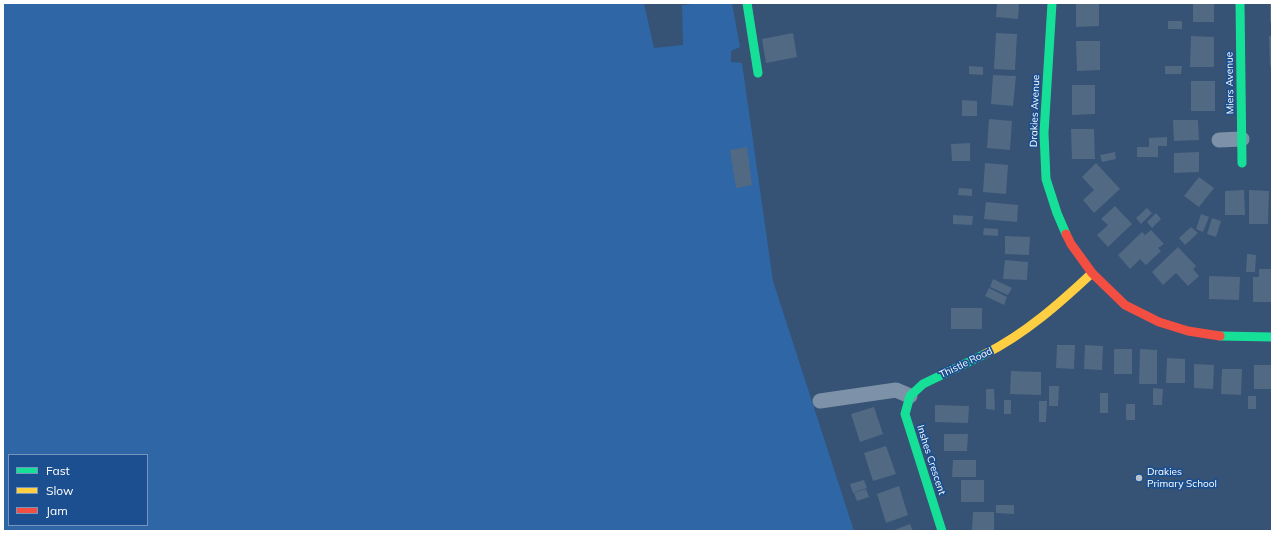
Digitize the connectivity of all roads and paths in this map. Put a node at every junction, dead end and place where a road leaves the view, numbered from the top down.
1 (747, 3) edge
2 (1052, 3) edge
3 (1240, 3) edge
4 (758, 73) dead end
5 (1242, 139) junction
6 (1219, 140) dead end
7 (1242, 163) dead end
8 (1092, 273) junction
9 (1272, 337) edge
10 (910, 396) junction
11 (820, 401) dead end
12 (942, 531) edge

1 - 4 street
2 - 8 street, Drakies Avenue
3 - 5 street, Miers Avenue
5 - 6 street
5 - 7 street, Miers Avenue
8 - 9 street, Drakies Avenue
8 - 10 street, Thistle Road
10 - 11 street
10 - 12 street, Inshes Crescent

